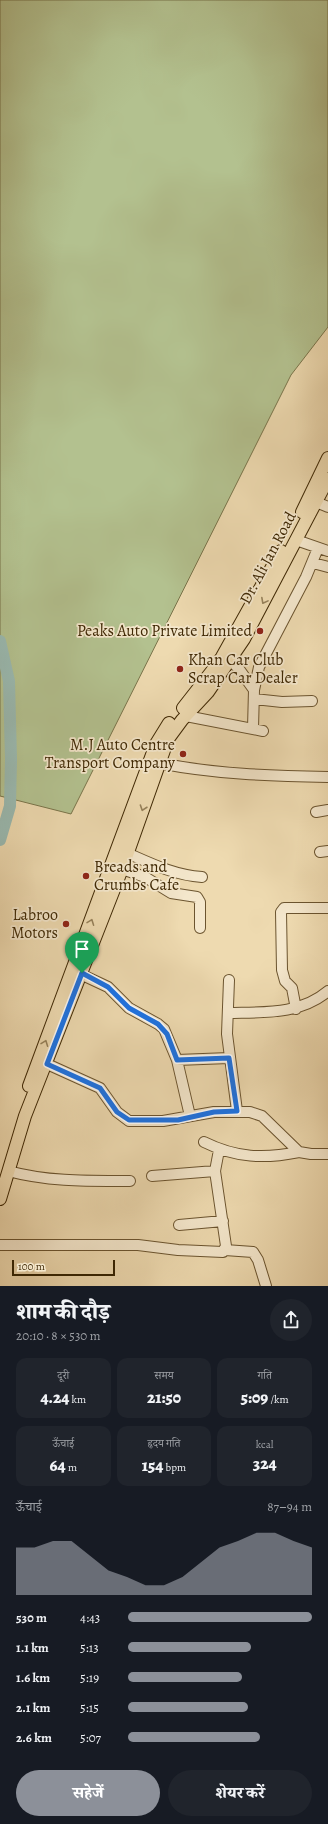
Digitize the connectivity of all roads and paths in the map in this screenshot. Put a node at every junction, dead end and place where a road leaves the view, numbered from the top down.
1 (328, 458) edge
2 (328, 479) edge
3 (316, 502) junction
4 (328, 507) edge
5 (296, 540) junction
6 (318, 548) junction
7 (328, 551) edge
8 (313, 563) junction
9 (328, 567) edge
10 (230, 660) junction
11 (254, 694) junction
12 (312, 700) dead end
13 (186, 716) junction
14 (159, 763) junction
15 (328, 777) edge
16 (328, 810) edge
17 (316, 812) dead end
18 (128, 853) junction
19 (122, 869) junction
20 (202, 877) dead end
21 (328, 908) edge
22 (200, 928) dead end
23 (78, 972) junction
24 (229, 980) dead end
25 (328, 991) edge
26 (296, 1008) junction
27 (228, 1013) junction
28 (229, 1058) junction
29 (177, 1060) junction
30 (47, 1064) junction
31 (237, 1111) junction
32 (190, 1116) junction
33 (204, 1142) dead end
34 (219, 1150) junction
35 (299, 1152) junction
36 (328, 1154) edge
37 (215, 1171) junction
38 (4, 1172) edge
39 (152, 1176) dead end
40 (130, 1181) dead end
41 (0, 1199) edge
42 (223, 1221) junction
43 (180, 1225) dead end
44 (0, 1245) edge
45 (225, 1250) junction
46 (266, 1286) edge

23 -> 1 main road, Dr. Ali Jan Road
2 - 3 main road, Dr. Ali Jan Road
3 - 4 street
3 - 5 main road, Dr. Ali Jan Road
5 - 6 street
5 -> 10 main road, Dr. Ali Jan Road
6 - 7 street
6 - 8 street
8 - 9 street
8 - 11 street
10 - 11 street
10 - 13 main road, Dr. Ali Jan Road
11 - 12 street
11 - 13 street
13 - 14 main road, Dr. Ali Jan Road
14 - 15 street
14 -> 18 main road, Dr. Ali Jan Road
16 - 17 street
18 - 19 main road, Dr. Ali Jan Road
18 - 20 street
19 - 22 street
19 - 23 main road, Dr. Ali Jan Road
21 - 26 street
23 - 29 street
23 - 30 main road, Dr. Ali Jan Road
38 -> 23 main road, Dr. Ali Jan Road
24 - 27 street
25 - 26 street
26 - 27 street
27 - 28 street
28 - 29 street
28 - 31 street
29 - 32 street
30 - 32 street
30 - 38 main road, Dr. Ali Jan Road
31 - 32 street
31 - 35 street
33 - 34 street
34 - 35 street
34 - 37 street
35 - 36 street
37 - 39 street
37 - 42 street
38 - 40 street
38 - 41 main road, Dr. Ali Jan Road
42 - 43 street
42 - 45 street
44 - 45 street
45 - 46 street

